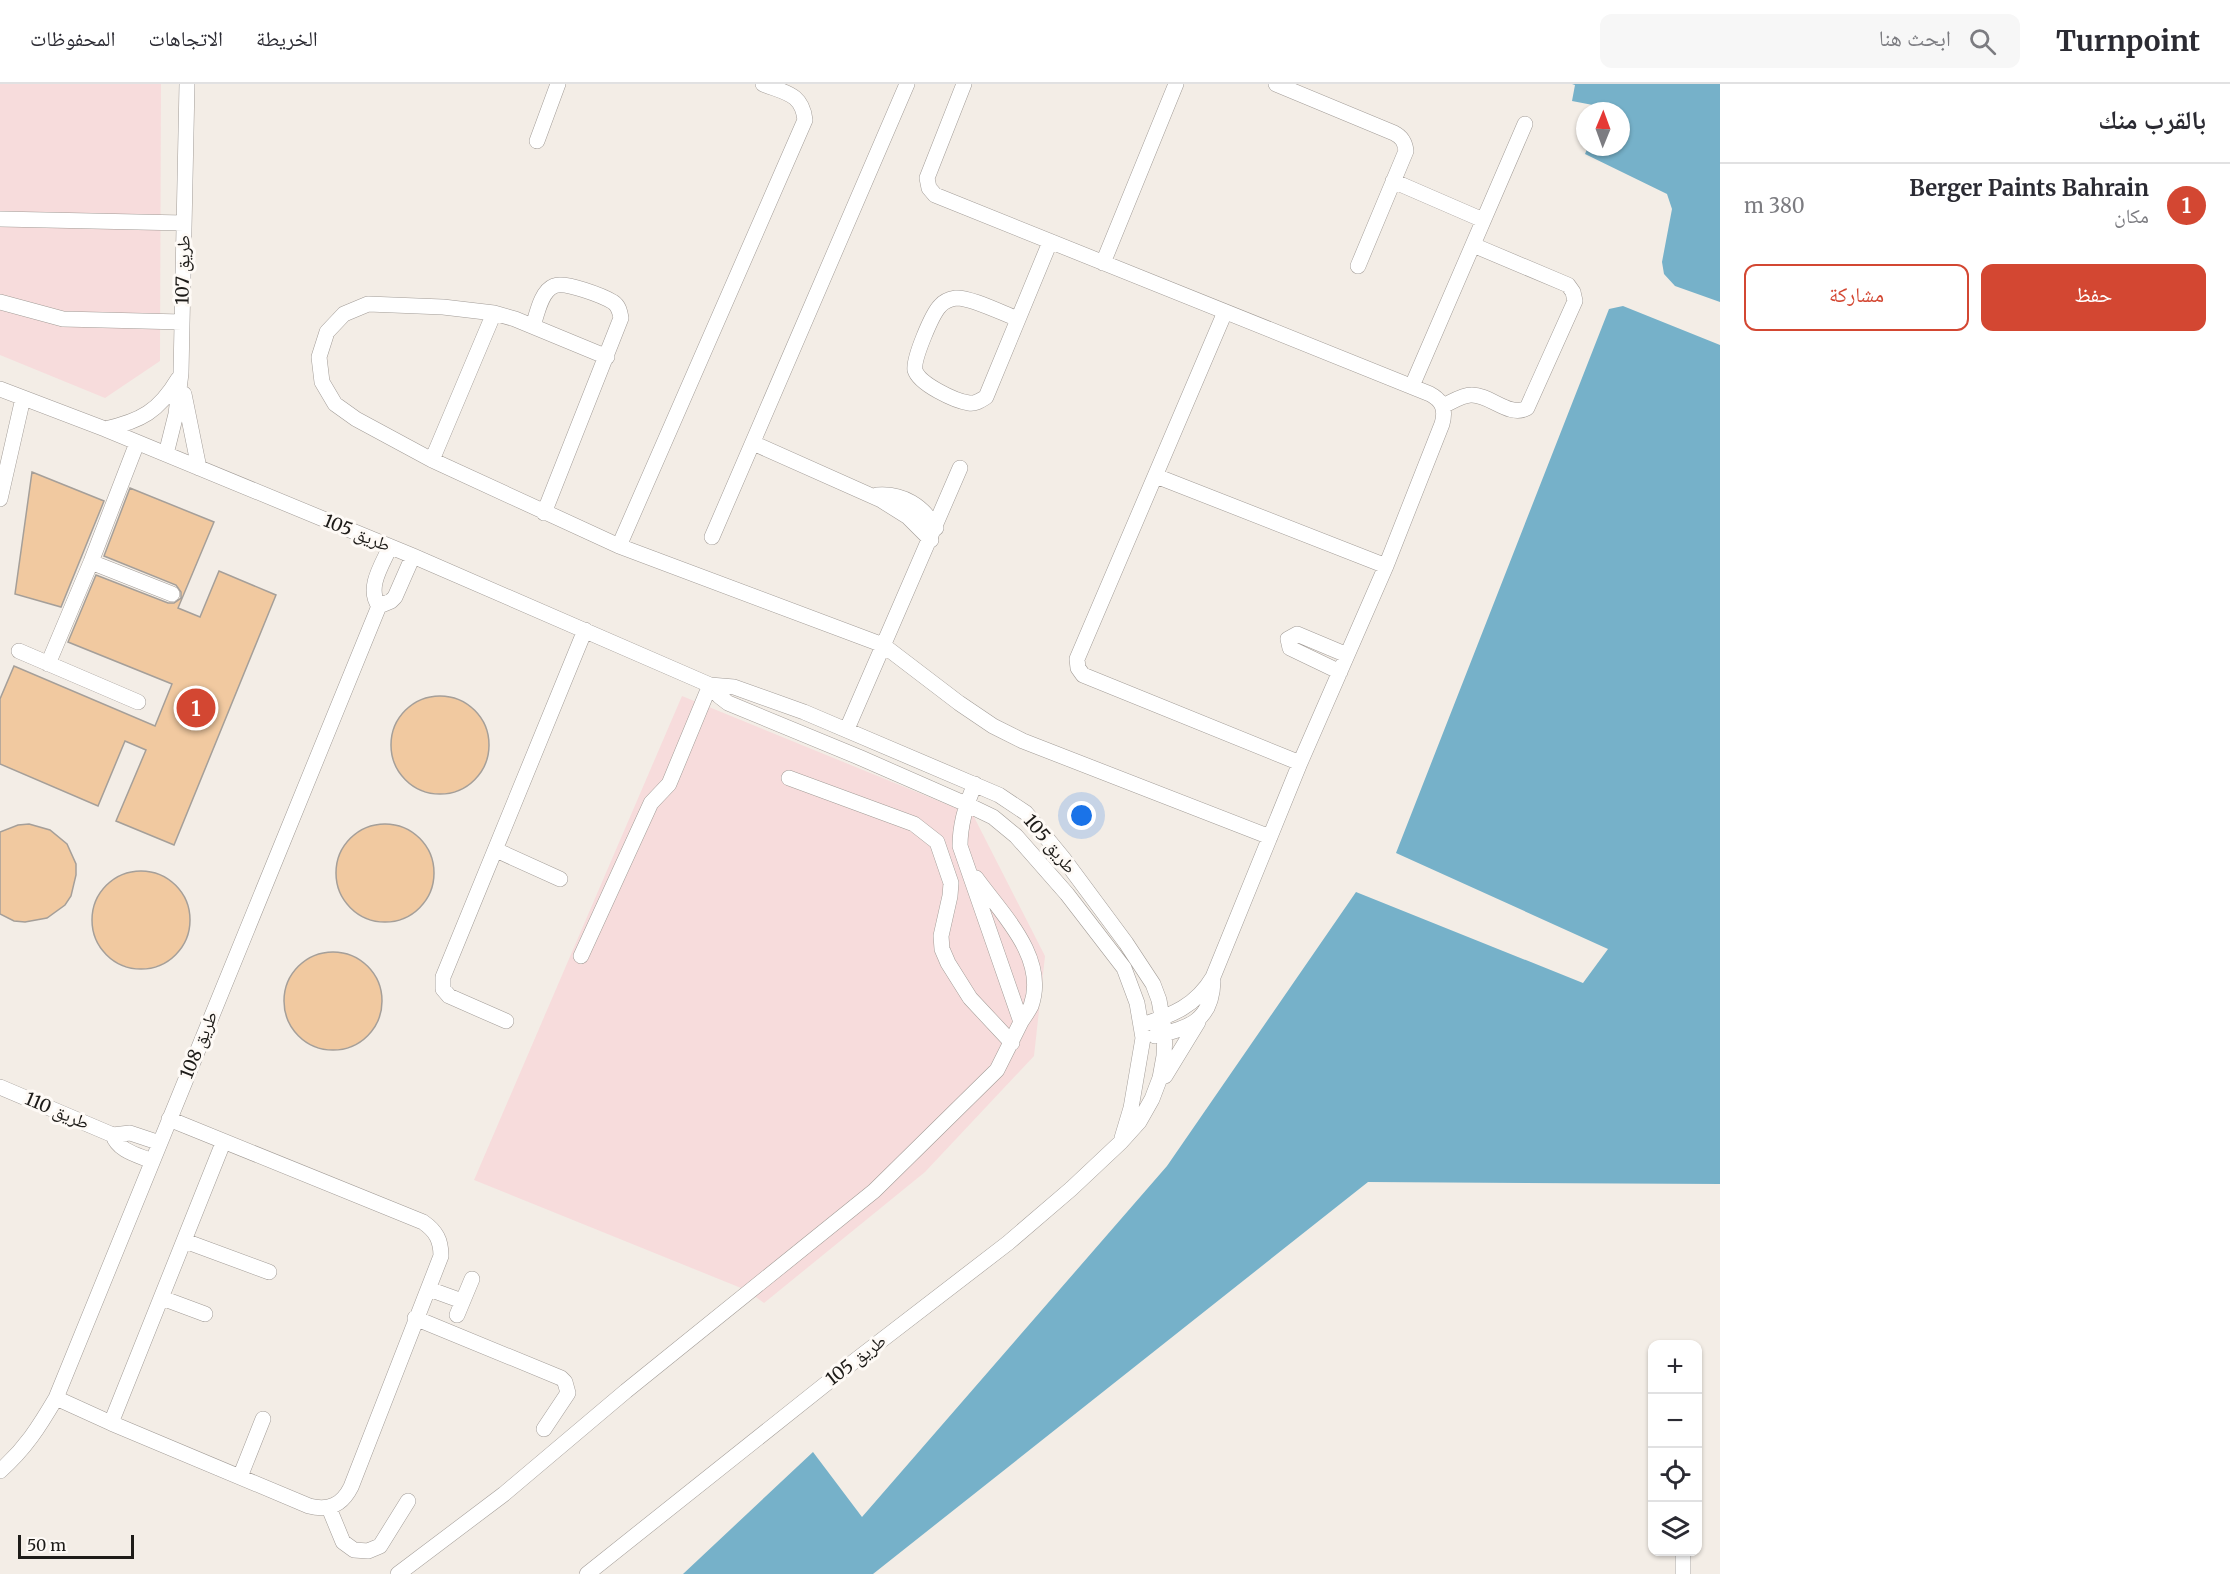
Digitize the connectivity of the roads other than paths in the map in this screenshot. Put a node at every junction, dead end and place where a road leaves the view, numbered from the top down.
1 (187, 84) edge
2 (558, 84) edge
3 (763, 84) edge
4 (907, 84) edge
5 (964, 84) edge
6 (1176, 84) edge
7 (1276, 84) edge
8 (1525, 124) dead end
9 (537, 141) dead end
10 (1393, 181) junction
11 (0, 219) edge
12 (1484, 220) junction
13 (184, 223) junction
14 (1050, 242) junction
15 (1473, 245) junction
16 (1103, 263) junction
17 (1358, 266) dead end
18 (0, 302) edge
19 (1225, 312) junction
20 (494, 313) junction
21 (1018, 319) junction
22 (182, 322) junction
23 (533, 327) junction
24 (607, 357) junction
25 (181, 373) junction
26 (1412, 386) junction
27 (0, 389) edge
28 (23, 398) junction
29 (1443, 406) junction
30 (105, 429) junction
31 (137, 442) junction
32 (753, 443) junction
33 (166, 454) junction
34 (432, 460) junction
35 (199, 468) junction
36 (960, 468) dead end
37 (1156, 476) junction
38 (0, 499) edge
39 (544, 513) junction
40 (933, 534) junction
41 (712, 537) dead end
42 (619, 546) junction
43 (390, 547) junction
44 (413, 556) junction
45 (91, 562) junction
46 (1386, 566) junction
47 (172, 594) dead end
48 (379, 606) junction
49 (585, 630) junction
50 (883, 645) junction
51 (19, 651) dead end
52 (1347, 655) junction
53 (48, 664) junction
54 (1340, 672) junction
55 (710, 685) junction
56 (138, 702) dead end
57 (847, 729) junction
58 (869, 738) junction
59 (861, 758) junction
60 (1300, 763) junction
61 (789, 778) dead end
62 (975, 784) junction
63 (966, 804) junction
64 (1270, 837) junction
65 (496, 850) junction
66 (966, 864) junction
67 (560, 879) dead end
68 (581, 956) dead end
69 (1213, 977) junction
70 (506, 1021) dead end
71 (1021, 1022) junction
72 (1198, 1022) junction
73 (1164, 1026) junction
74 (1143, 1031) junction
75 (1012, 1043) junction
76 (0, 1088) edge
77 (1152, 1100) junction
78 (169, 1119) junction
79 (113, 1135) junction
80 (1121, 1142) junction
81 (160, 1143) junction
82 (223, 1143) junction
83 (152, 1161) junction
84 (185, 1240) junction
85 (269, 1272) dead end
86 (472, 1279) dead end
87 (429, 1289) junction
88 (162, 1298) junction
89 (205, 1314) dead end
90 (415, 1318) junction
91 (56, 1398) junction
92 (263, 1419) dead end
93 (111, 1424) junction
94 (544, 1430) dead end
95 (0, 1471) edge
96 (240, 1477) junction
97 (408, 1501) dead end
98 (329, 1508) junction
99 (1683, 1556) edge
100 (398, 1574) edge
101 (587, 1574) edge
102 (1683, 1574) edge

1 - 13 street, طريق 107
2 - 9 street
3 - 42 street
4 - 32 street
5 - 14 street
6 - 16 street
7 - 10 street
8 - 12 street
10 - 12 street
10 - 17 street
11 - 13 street
12 - 15 street
13 - 22 street, طريق 107
14 - 16 street
14 - 21 street
15 - 26 street
15 - 29 street
16 - 19 street
18 - 22 street
19 - 26 street
19 - 37 street
20 - 23 street
20 - 34 street
20 - 34 street
21 - 21 street
22 - 25 street, طريق 107
23 - 24 street
23 - 24 street
24 - 39 street
25 - 30 street
25 - 33 street, طريق 107
25 - 35 street
26 - 29 street
27 - 28 street, طريق 105
28 - 30 street, طريق 105
28 - 38 street
29 - 46 street
30 - 31 street, طريق 105
31 - 33 street, طريق 105
31 - 45 street
32 - 40 street
32 - 41 street
33 - 35 street, طريق 105
34 - 39 street
35 - 43 street, طريق 105
36 - 40 street
37 - 46 street
37 - 60 street
39 - 42 street
40 - 50 street
42 - 50 street
43 - 44 street, طريق 105
43 - 48 street, طريق 108
44 - 48 street, طريق 108
44 - 49 street, طريق 105
45 - 47 street
45 - 53 street
46 - 52 street
48 - 78 street, طريق 108
49 - 55 street, طريق 105
49 - 65 street
50 - 57 street
50 - 64 street
51 - 53 street
52 - 54 street
52 - 54 street
53 - 56 street
54 - 60 street
55 - 57 street, طريق 105
55 - 59 street, طريق 105
55 - 68 street
57 - 58 street, طريق 105
58 - 59 street
58 - 62 street, طريق 105
59 - 63 street, طريق 105
60 - 64 street
61 - 75 street
62 - 63 street
62 - 73 street, طريق 105
63 - 66 street
63 - 74 street, طريق 105
64 - 69 street
65 - 67 street
65 - 70 street
66 - 71 street
66 - 71 street
69 - 72 street
69 - 73 street
71 - 75 street
72 - 73 street
72 - 77 street
73 - 74 street
73 - 77 street, طريق 105
74 - 80 street, طريق 105
75 - 100 street
76 - 79 street, طريق 110
77 - 80 street, طريق 105
78 - 81 street, طريق 108
78 - 82 street
79 - 81 street, طريق 110
79 - 83 street, طريق 110
80 - 101 street, طريق 105
81 - 83 street, طريق 108
82 - 84 street
82 - 87 street
83 - 91 street, طريق 108
84 - 85 street
84 - 88 street
86 - 87 street
87 - 90 street
88 - 89 street
88 - 93 street
90 - 94 street
90 - 98 street
91 - 93 street
91 - 95 street, طريق 108
92 - 96 street
93 - 96 street
96 - 98 street
97 - 98 street
99 - 102 street

